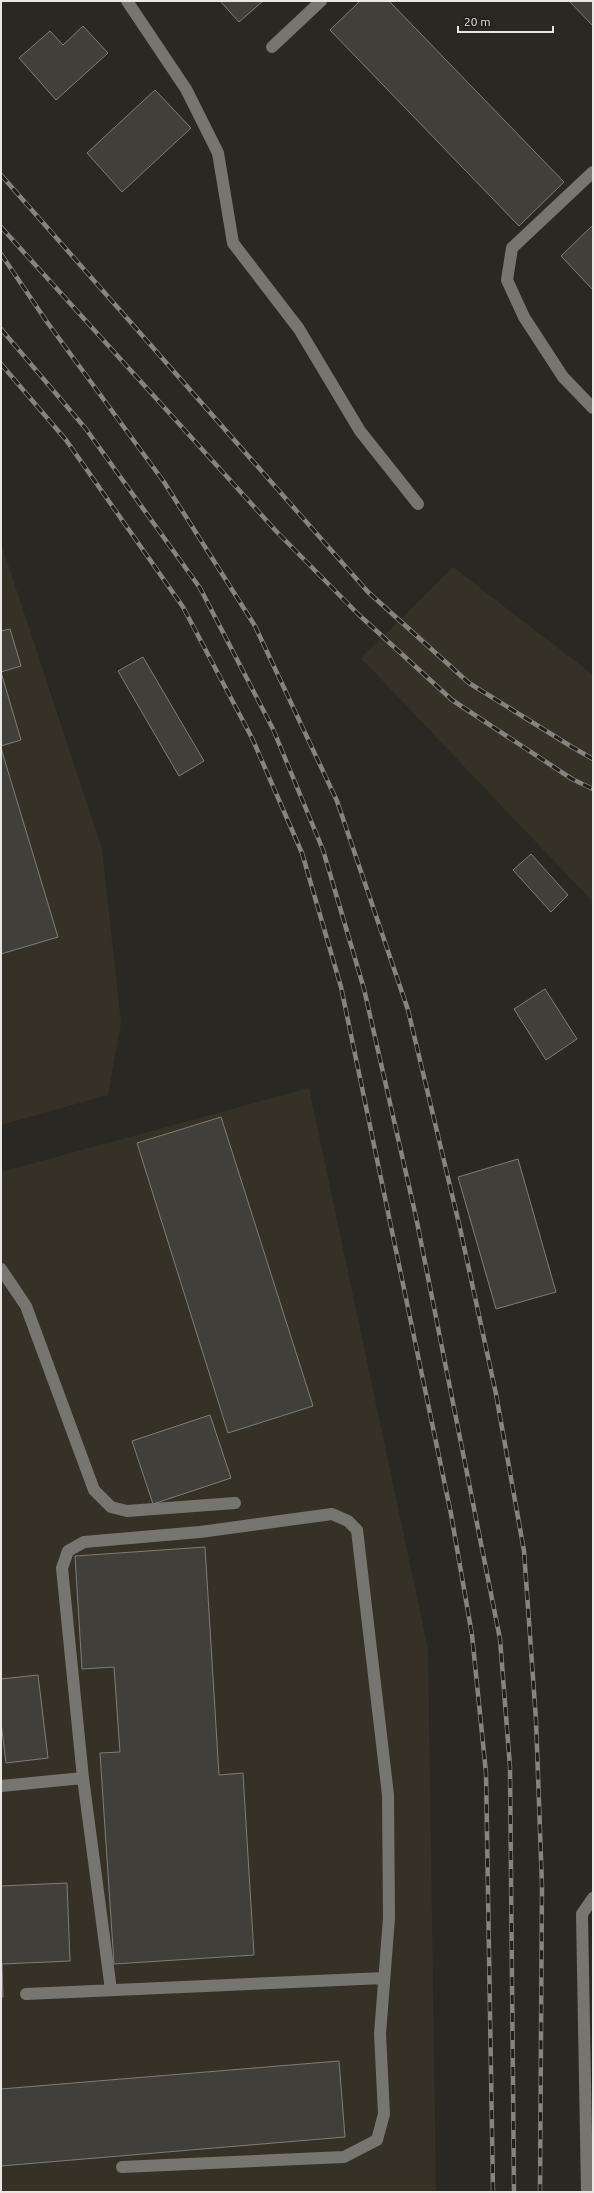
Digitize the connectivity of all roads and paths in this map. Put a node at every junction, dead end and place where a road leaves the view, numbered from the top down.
1 (127, 1) edge
2 (321, 1) edge
3 (272, 47) dead end
4 (593, 172) edge
5 (593, 408) edge
6 (418, 504) dead end
7 (1, 1269) edge
8 (235, 1503) dead end
9 (83, 1778) junction
10 (1, 1786) edge
11 (593, 1898) edge
12 (384, 1978) junction
13 (111, 1990) junction
14 (26, 1994) dead end
15 (122, 2166) dead end
16 (587, 2192) edge

1 - 6 lane
2 - 3 lane
4 - 5 lane
7 - 8 lane
9 - 10 lane
9 - 12 lane
9 - 13 lane
11 - 16 lane
12 - 13 lane
12 - 15 lane
13 - 14 lane

